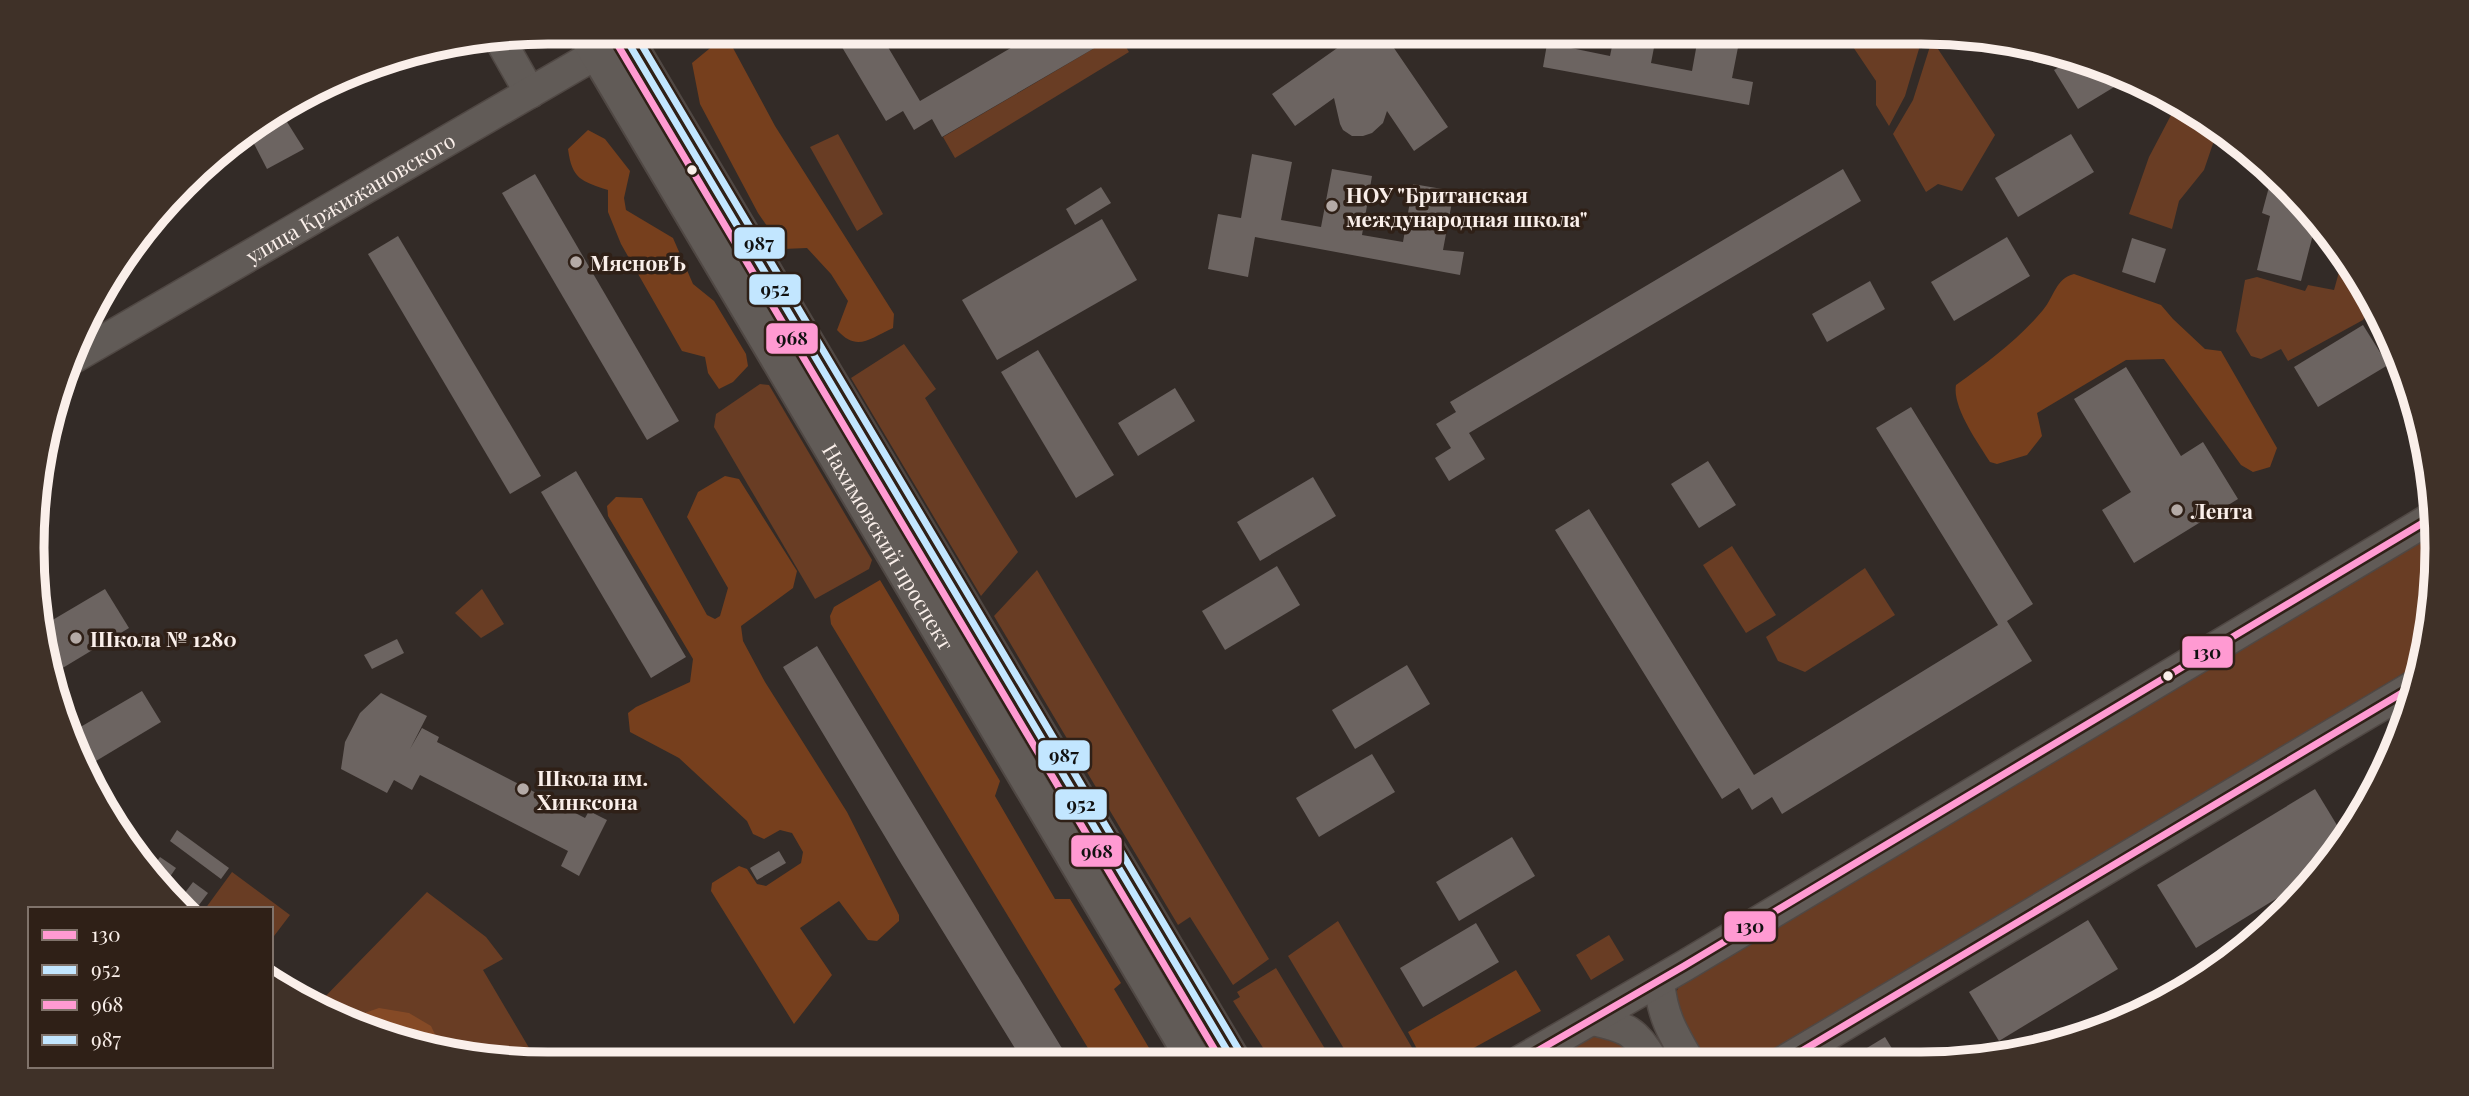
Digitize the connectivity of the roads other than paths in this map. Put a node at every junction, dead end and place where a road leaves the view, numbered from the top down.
1 (590, 44) edge
2 (592, 44) edge
3 (630, 44) edge
4 (503, 46) edge
5 (530, 93) junction
6 (83, 352) edge
7 (2424, 523) edge
8 (2404, 692) edge
9 (1659, 981) junction
10 (1592, 1020) junction
11 (1189, 1052) edge
12 (1228, 1052) edge
13 (1537, 1052) edge
14 (1648, 1052) edge
15 (1684, 1052) edge
16 (1799, 1052) edge

1 - 5 street, улица Кржижановского
2 - 11 main road, Нахимовский проспект
3 - 12 main road, Нахимовский проспект
4 - 5 street
5 - 6 street, улица Кржижановского
7 - 9 street
8 - 16 street
9 - 10 street
9 - 15 street
10 - 13 street
10 - 14 street

